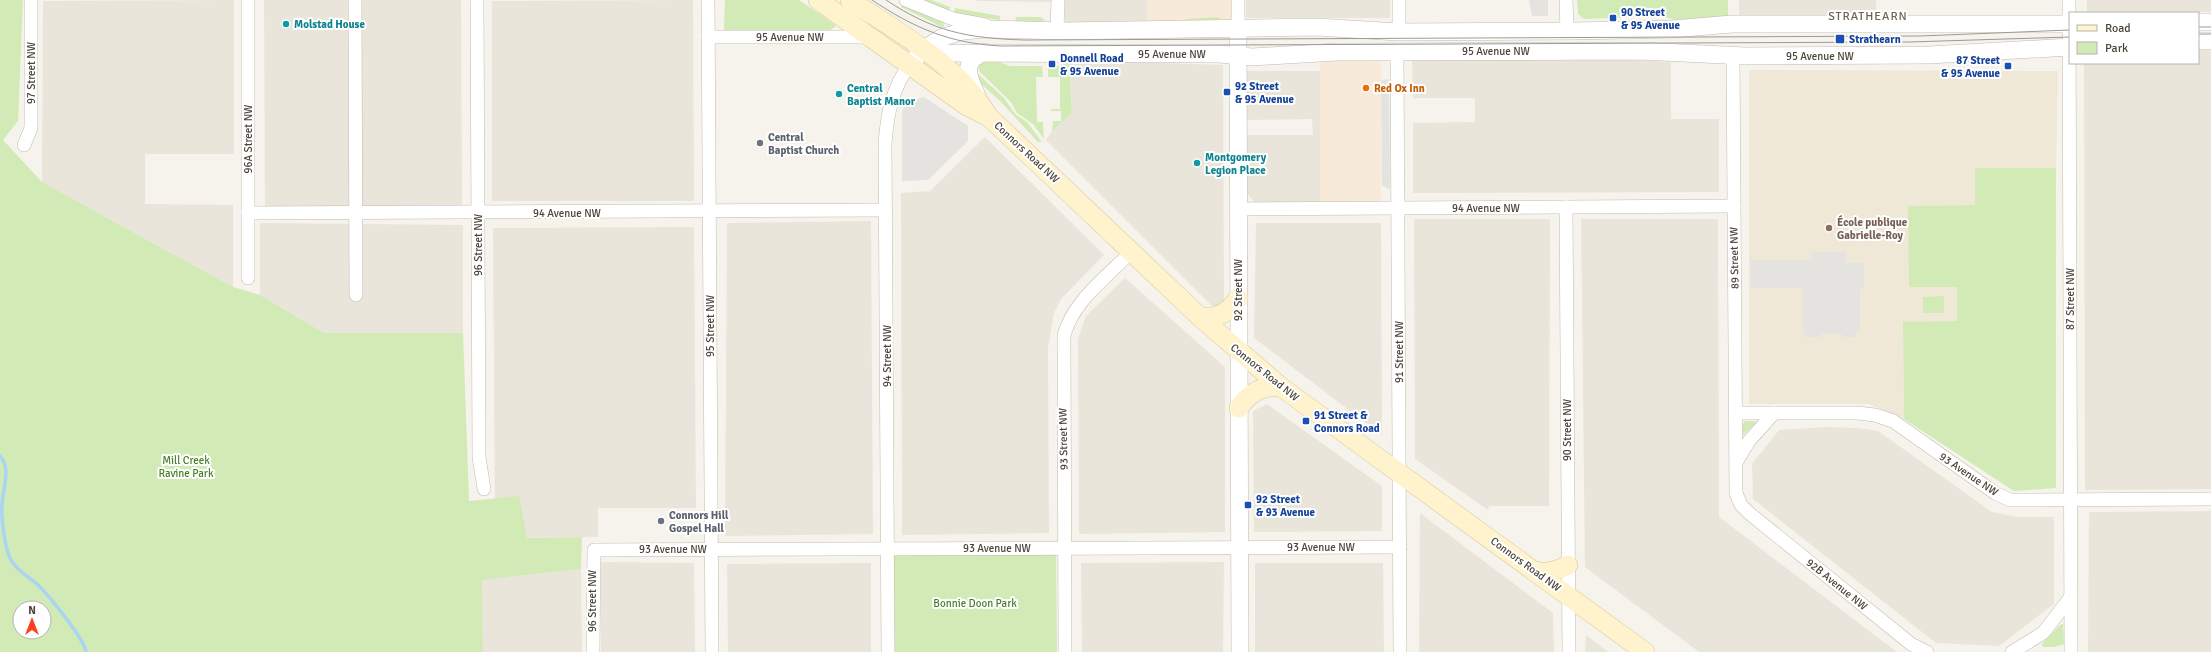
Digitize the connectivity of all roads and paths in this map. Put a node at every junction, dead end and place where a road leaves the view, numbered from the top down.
1 (31, 0) edge
2 (248, 0) edge
3 (355, 0) edge
4 (477, 0) edge
5 (708, 0) edge
6 (818, 0) edge
7 (850, 0) edge
8 (906, 0) edge
9 (1058, 0) edge
10 (1238, 0) edge
11 (1399, 0) edge
12 (1566, 0) edge
13 (2069, 0) edge
14 (2070, 12) edge
15 (2199, 22) edge
16 (2211, 22) edge
17 (2069, 24) edge
18 (1238, 28) junction
19 (1017, 30) junction
20 (1057, 30) junction
21 (1567, 31) junction
22 (1399, 32) junction
23 (708, 37) junction
24 (871, 37) junction
25 (2199, 41) edge
26 (2211, 41) edge
27 (2069, 47) edge
28 (922, 50) junction
29 (984, 52) junction
30 (1397, 52) junction
31 (1238, 56) junction
32 (1733, 56) junction
33 (910, 64) junction
34 (2070, 64) edge
35 (977, 97) junction
36 (989, 117) junction
37 (24, 145) dead end
38 (1734, 206) junction
39 (1566, 207) junction
40 (1398, 208) junction
41 (1238, 209) junction
42 (886, 210) junction
43 (709, 212) junction
44 (248, 213) junction
45 (356, 213) junction
46 (478, 213) junction
47 (1131, 252) junction
48 (248, 278) dead end
49 (356, 295) dead end
50 (1238, 298) junction
51 (1200, 317) junction
52 (1238, 351) junction
53 (1281, 387) junction
54 (1239, 408) junction
55 (1736, 413) junction
56 (1774, 413) junction
57 (1736, 461) junction
58 (1399, 472) junction
59 (484, 489) dead end
60 (2070, 499) junction
61 (2211, 499) edge
62 (1749, 513) joint
63 (1064, 547) junction
64 (1240, 547) junction
65 (1400, 547) junction
66 (712, 549) junction
67 (888, 549) junction
68 (594, 550) joint
69 (1568, 565) junction
70 (1535, 571) junction
71 (1568, 596) junction
72 (2070, 598) junction
73 (593, 652) edge
74 (712, 652) edge
75 (888, 652) edge
76 (1065, 652) edge
77 (1240, 652) edge
78 (1400, 652) edge
79 (1569, 652) edge
80 (1645, 652) edge
81 (1927, 652) edge
82 (2012, 652) edge
83 (2070, 652) edge

1 - 37 street, 97 Street NW
2 - 44 street, 96A Street NW
3 - 45 street
4 - 46 street, 96 Street NW
5 - 23 street, 95 Street NW
6 - 24 main road, Connors Road NW
7 - 28 main road, Connors Road NW
8 - 19 street, 95 Avenue NW
9 - 20 street
10 - 18 street, 92 Street NW
11 - 22 street
12 - 21 street
13 - 14 street, 87 Street NW
15 - 16 street
17 - 21 street, 95 Avenue NW
18 - 20 street, 95 Avenue NW
18 - 22 street, 95 Avenue NW
18 - 31 street, 92 Street NW
19 - 20 street, 95 Avenue NW
19 - 28 street, 95 Avenue NW
21 - 22 street, 95 Avenue NW
23 - 24 street, 95 Avenue NW
23 - 43 street, 95 Street NW
24 - 33 main road, Connors Road NW
25 - 26 street
27 - 32 street, 95 Avenue NW
28 - 29 street, 95 Avenue NW
28 - 33 street, 95 Avenue NW
28 - 35 main road, Connors Road NW
29 - 31 street, 95 Avenue NW
29 - 35 street
30 - 31 street, 95 Avenue NW
30 - 32 street, 95 Avenue NW
30 - 40 street, 91 Street NW
31 - 41 street, 92 Street NW
32 - 38 street, 89 Street NW
33 - 36 main road, Connors Road NW
33 - 42 street, 94 Street NW
34 - 60 street, 87 Street NW
35 - 36 main road, Connors Road NW
36 - 47 main road, Connors Road NW
38 - 39 street, 94 Avenue NW
38 - 55 street, 89 Street NW
39 - 40 street, 94 Avenue NW
39 - 69 street, 90 Street NW
40 - 41 street, 94 Avenue NW
40 - 58 street, 91 Street NW
41 - 50 street, 92 Street NW
42 - 43 street, 94 Avenue NW
42 - 67 street, 94 Street NW
43 - 46 street, 94 Avenue NW
43 - 66 street, 95 Street NW
44 - 45 street, 94 Avenue NW
44 - 48 street, 96A Street NW
45 - 46 street, 94 Avenue NW
45 - 49 street
46 - 59 street, 96 Street NW
47 - 51 main road, Connors Road NW
47 - 63 street, 93 Street NW
50 - 51 main road
50 - 52 street, 92 Street NW
51 - 52 main road, Connors Road NW
52 - 53 main road, Connors Road NW
52 - 54 street, 92 Street NW
53 - 54 main road
53 - 58 main road, Connors Road NW
54 - 64 street, 92 Street NW
55 - 56 street, 93 Avenue NW
55 - 57 street, 89 Street NW
56 - 57 street
56 - 60 street, 93 Avenue NW
57 - 62 street, 89 Street NW
58 - 65 street, 91 Street NW
58 - 70 main road, Connors Road NW
60 - 61 street, 93 Avenue NW
60 - 72 street, 87 Street NW
62 - 81 street, 92B Avenue NW
63 - 64 street, 93 Avenue NW
63 - 67 street, 93 Avenue NW
63 - 76 street, 93 Street NW
64 - 65 street, 93 Avenue NW
64 - 77 street, 92 Street NW
65 - 78 street, 91 Street NW
66 - 67 street, 93 Avenue NW
66 - 68 street, 93 Avenue NW
66 - 74 street, 95 Street NW
67 - 75 street, 94 Street NW
68 - 73 street, 96 Street NW
69 - 70 main road
69 - 71 street, 90 Street NW
70 - 71 main road, Connors Road NW
71 - 79 street, 90 Street NW
71 - 80 main road, Connors Road NW
72 - 82 street
72 - 83 street, 87 Street NW

